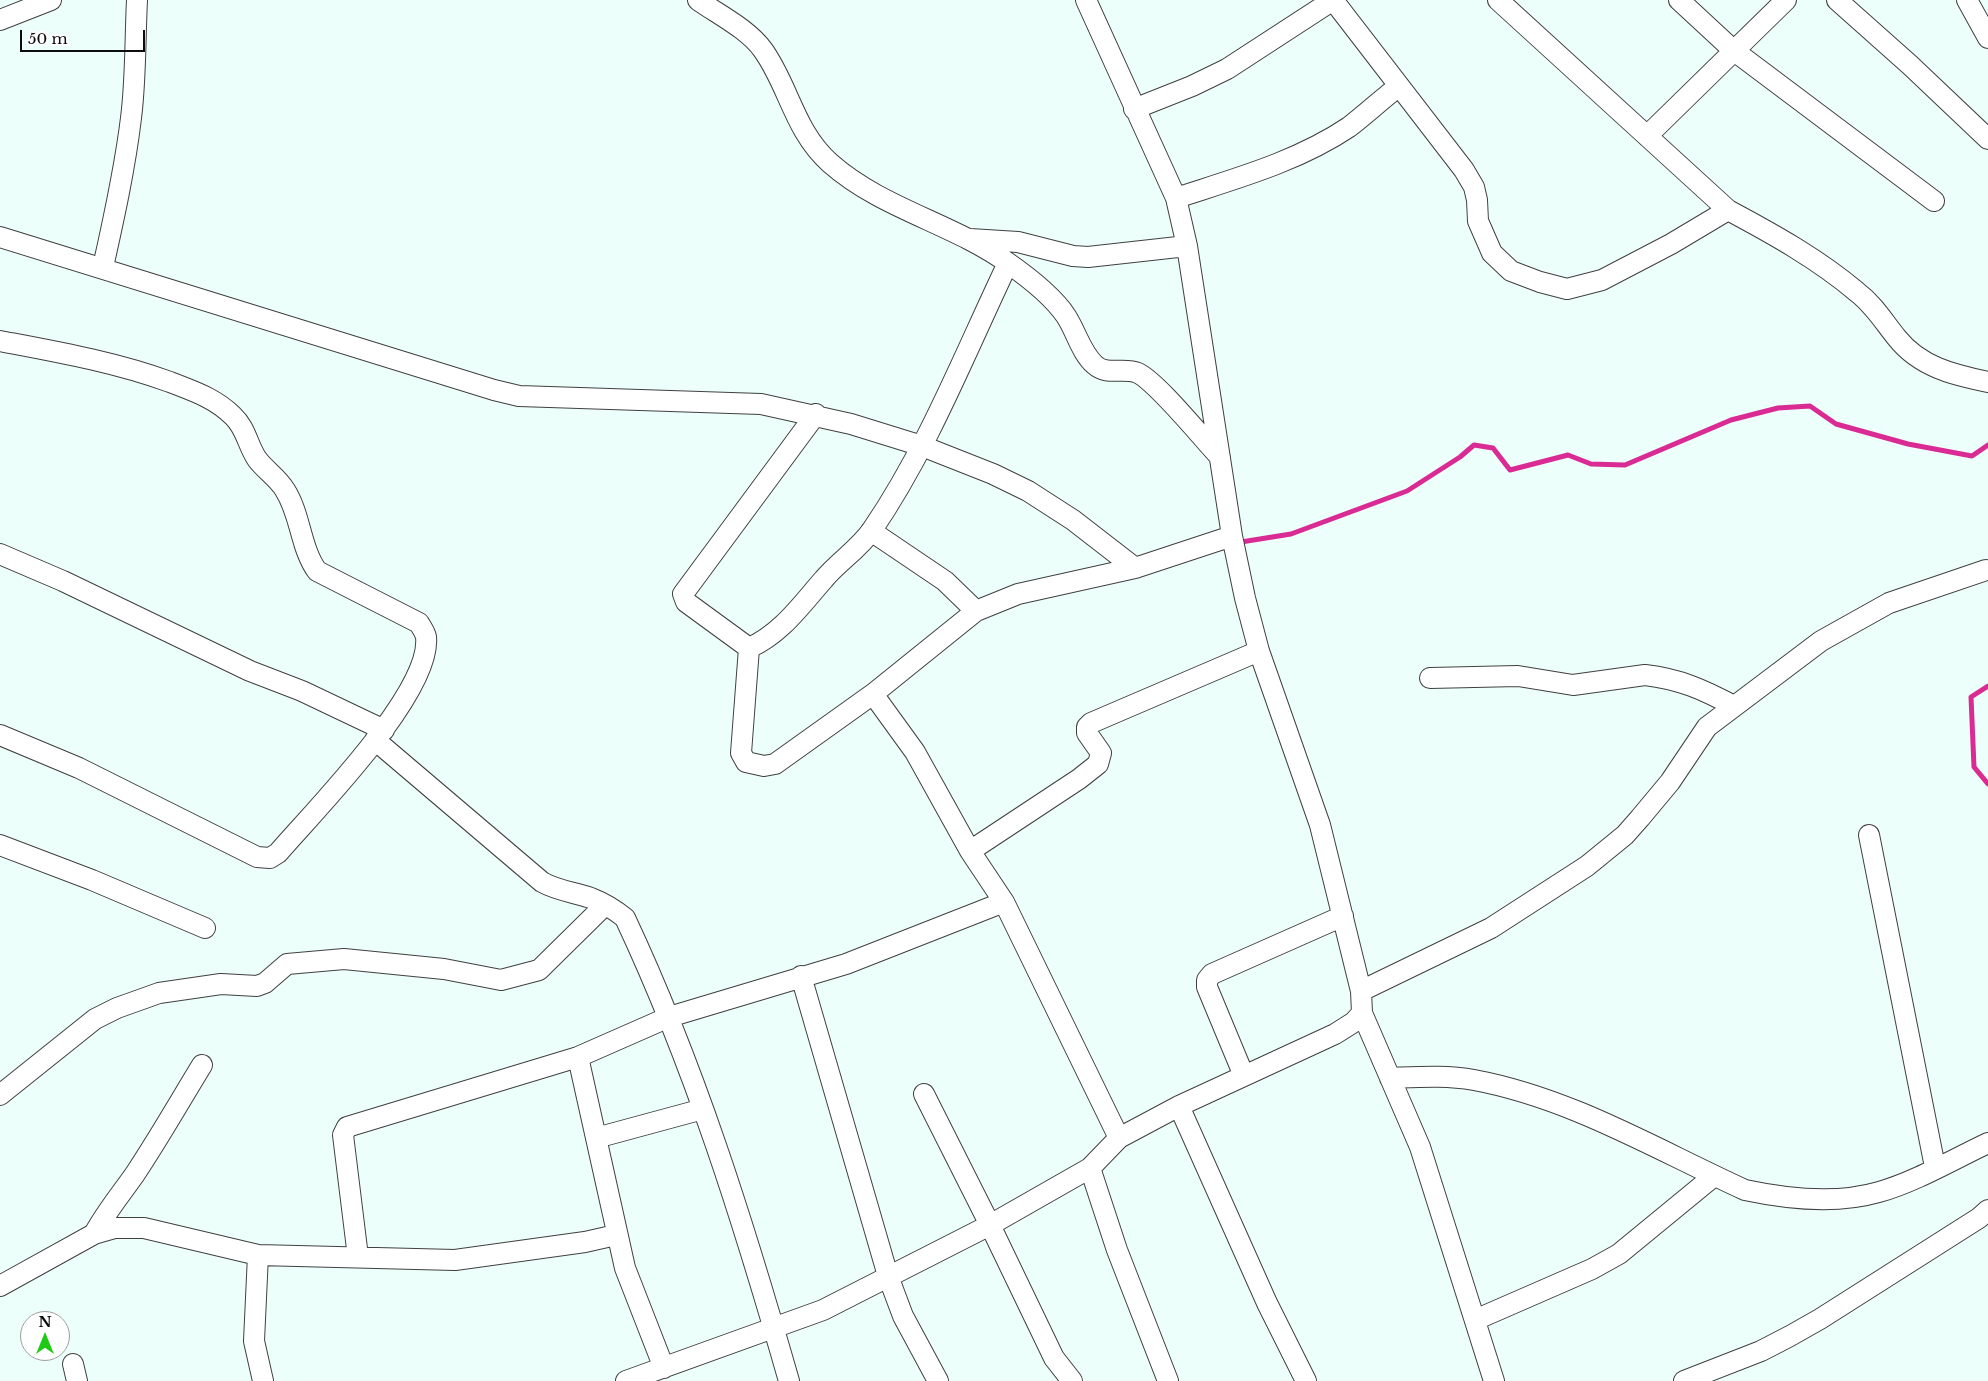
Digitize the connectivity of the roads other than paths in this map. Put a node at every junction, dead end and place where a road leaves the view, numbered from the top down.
1 (51, 0) edge
2 (137, 0) edge
3 (698, 0) edge
4 (1086, 0) edge
5 (1333, 0) edge
6 (1498, 0) edge
7 (1679, 0) edge
8 (1786, 0) edge
9 (1837, 0) edge
10 (1967, 0) edge
11 (0, 20) edge
12 (1988, 38) edge
13 (1733, 50) junction
14 (1399, 86) junction
15 (1134, 109) junction
16 (1647, 136) junction
17 (1988, 139) edge
18 (1176, 198) junction
19 (1934, 201) dead end
20 (1728, 210) junction
21 (0, 237) edge
22 (968, 238) junction
23 (1187, 246) junction
24 (1008, 263) junction
25 (103, 267) junction
26 (0, 341) edge
27 (1988, 382) edge
28 (816, 414) junction
29 (922, 446) junction
30 (1220, 457) junction
31 (871, 531) junction
32 (1232, 536) junction
33 (0, 554) edge
34 (1135, 568) junction
35 (1986, 570) dead end
36 (976, 611) junction
37 (749, 648) junction
38 (1258, 651) junction
39 (1430, 678) dead end
40 (874, 694) junction
41 (1734, 706) junction
42 (0, 735) edge
43 (380, 735) junction
44 (1869, 834) dead end
45 (0, 846) edge
46 (970, 851) junction
47 (1004, 902) junction
48 (604, 905) junction
49 (1343, 916) junction
50 (205, 928) dead end
51 (801, 976) junction
52 (1361, 991) junction
53 (1362, 1014) junction
54 (669, 1017) junction
55 (578, 1057) junction
56 (202, 1065) dead end
57 (1244, 1076) junction
58 (1390, 1078) junction
59 (924, 1094) dead end
60 (0, 1095) edge
61 (1179, 1106) junction
62 (703, 1109) junction
63 (596, 1138) junction
64 (1119, 1138) junction
65 (1988, 1143) edge
66 (1935, 1167) junction
67 (1090, 1168) junction
68 (1714, 1176) junction
69 (1988, 1210) edge
70 (990, 1225) junction
71 (94, 1234) junction
72 (616, 1235) junction
73 (258, 1255) junction
74 (358, 1257) junction
75 (888, 1276) junction
76 (0, 1286) edge
77 (1475, 1320) junction
78 (774, 1328) junction
79 (655, 1374) edge
80 (263, 1381) edge
81 (626, 1381) edge
82 (789, 1381) edge
83 (938, 1381) edge
84 (1072, 1381) edge
85 (1168, 1381) edge
86 (1306, 1381) edge
87 (1494, 1381) edge
88 (1684, 1381) edge

1 - 11 street
2 - 25 street
3 - 22 street
4 - 15 street
5 - 14 street
5 - 15 street
6 - 16 street
7 - 13 street
8 - 13 street
9 - 17 street
10 - 12 street
13 - 16 street
13 - 19 street
14 - 18 street
14 - 20 street
15 - 18 street
16 - 20 street
18 - 23 street
20 - 27 street
21 - 25 street
22 - 23 street
22 - 24 street
23 - 30 street
24 - 29 street
24 - 30 street
25 - 28 street
26 - 43 street
28 - 29 street
28 - 37 street
29 - 31 street
29 - 34 street
30 - 32 street
31 - 36 street
31 - 37 street
32 - 34 street
32 - 38 street
33 - 43 street
34 - 36 street
35 - 41 street
36 - 40 street
37 - 40 street
38 - 46 street
38 - 49 street
39 - 41 street
40 - 46 street
41 - 52 street
42 - 43 street
43 - 48 street
44 - 66 street
45 - 50 street
46 - 47 street
47 - 51 street
47 - 64 street
48 - 54 street
48 - 60 street
49 - 52 street
49 - 57 street
51 - 54 street
51 - 75 street
52 - 53 street
53 - 57 street
53 - 58 street
54 - 55 street
54 - 62 street
55 - 63 street
55 - 74 street
56 - 71 street
57 - 61 street
58 - 68 street
58 - 77 street
59 - 70 street
61 - 64 street
61 - 86 street
62 - 63 street
62 - 78 street
63 - 72 street
64 - 67 street
65 - 66 street
66 - 68 street
67 - 70 street
67 - 85 street
68 - 77 street
69 - 88 street
70 - 75 street
70 - 84 street
71 - 73 street
71 - 76 street
72 - 74 street
72 - 79 street
73 - 74 street
73 - 80 street
75 - 78 street
75 - 83 street
77 - 87 street
78 - 79 street
78 - 82 street
79 - 81 street

